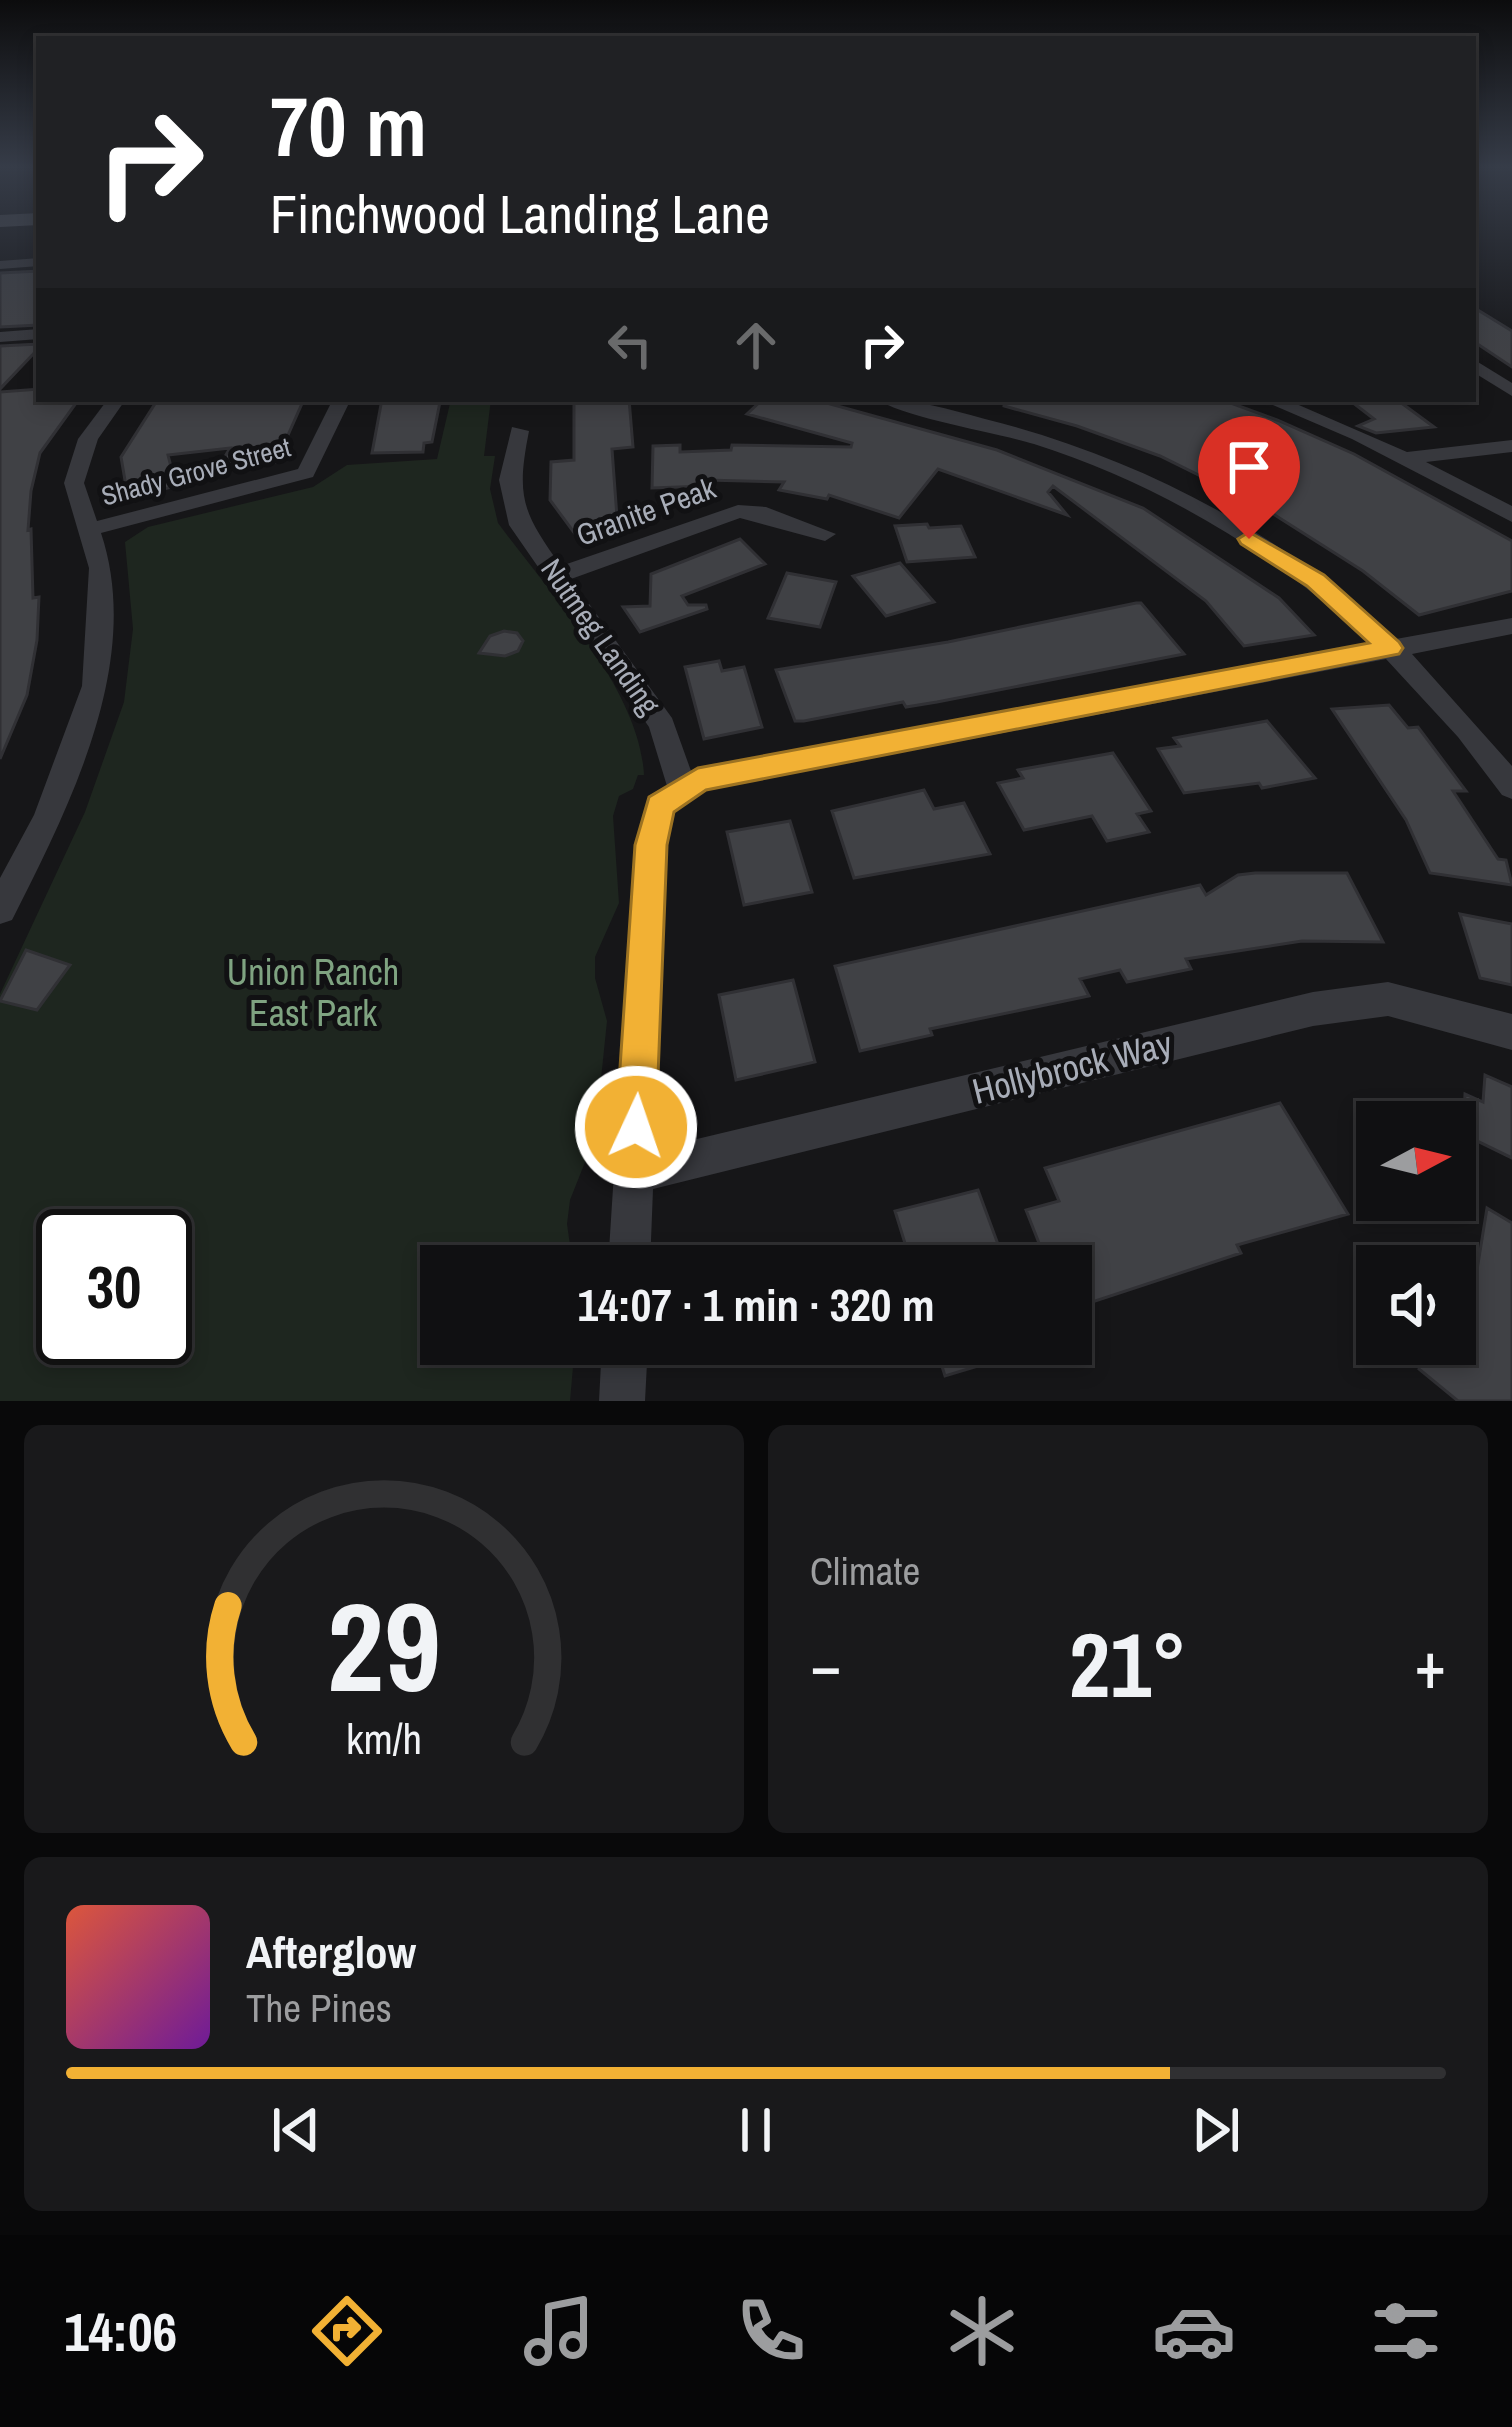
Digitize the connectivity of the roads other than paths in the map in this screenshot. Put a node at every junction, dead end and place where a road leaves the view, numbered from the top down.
1 (36, 262) edge
2 (0, 265) edge
3 (36, 334) edge
4 (0, 337) edge
5 (1476, 366) edge
6 (1512, 392) edge
7 (114, 402) edge
8 (341, 402) edge
9 (897, 402) edge
10 (1275, 402) edge
11 (519, 431) dead end
12 (1512, 446) edge
13 (1406, 458) junction
14 (1512, 515) edge
15 (92, 529) junction
16 (825, 534) dead end
17 (557, 576) junction
18 (1512, 626) edge
19 (1390, 648) junction
20 (1512, 788) edge
21 (683, 790) junction
22 (0, 910) edge
23 (1512, 1032) edge
24 (634, 1174) junction
25 (630, 1245) edge
26 (624, 1365) edge
27 (622, 1401) edge

1 - 2 street
3 - 4 street
5 - 6 street
7 - 15 street
8 - 15 street, Shady Grove Street
9 - 19 street
10 - 13 street
11 - 17 street, Nutmeg Landing
12 - 13 street
13 - 14 street
15 - 22 street
16 - 17 street, Granite Peak
17 - 21 street, Nutmeg Landing
18 - 19 street
19 - 20 street
19 - 21 street
21 - 24 street
23 - 24 street, Hollybrock Way
24 - 25 street
26 - 27 street

